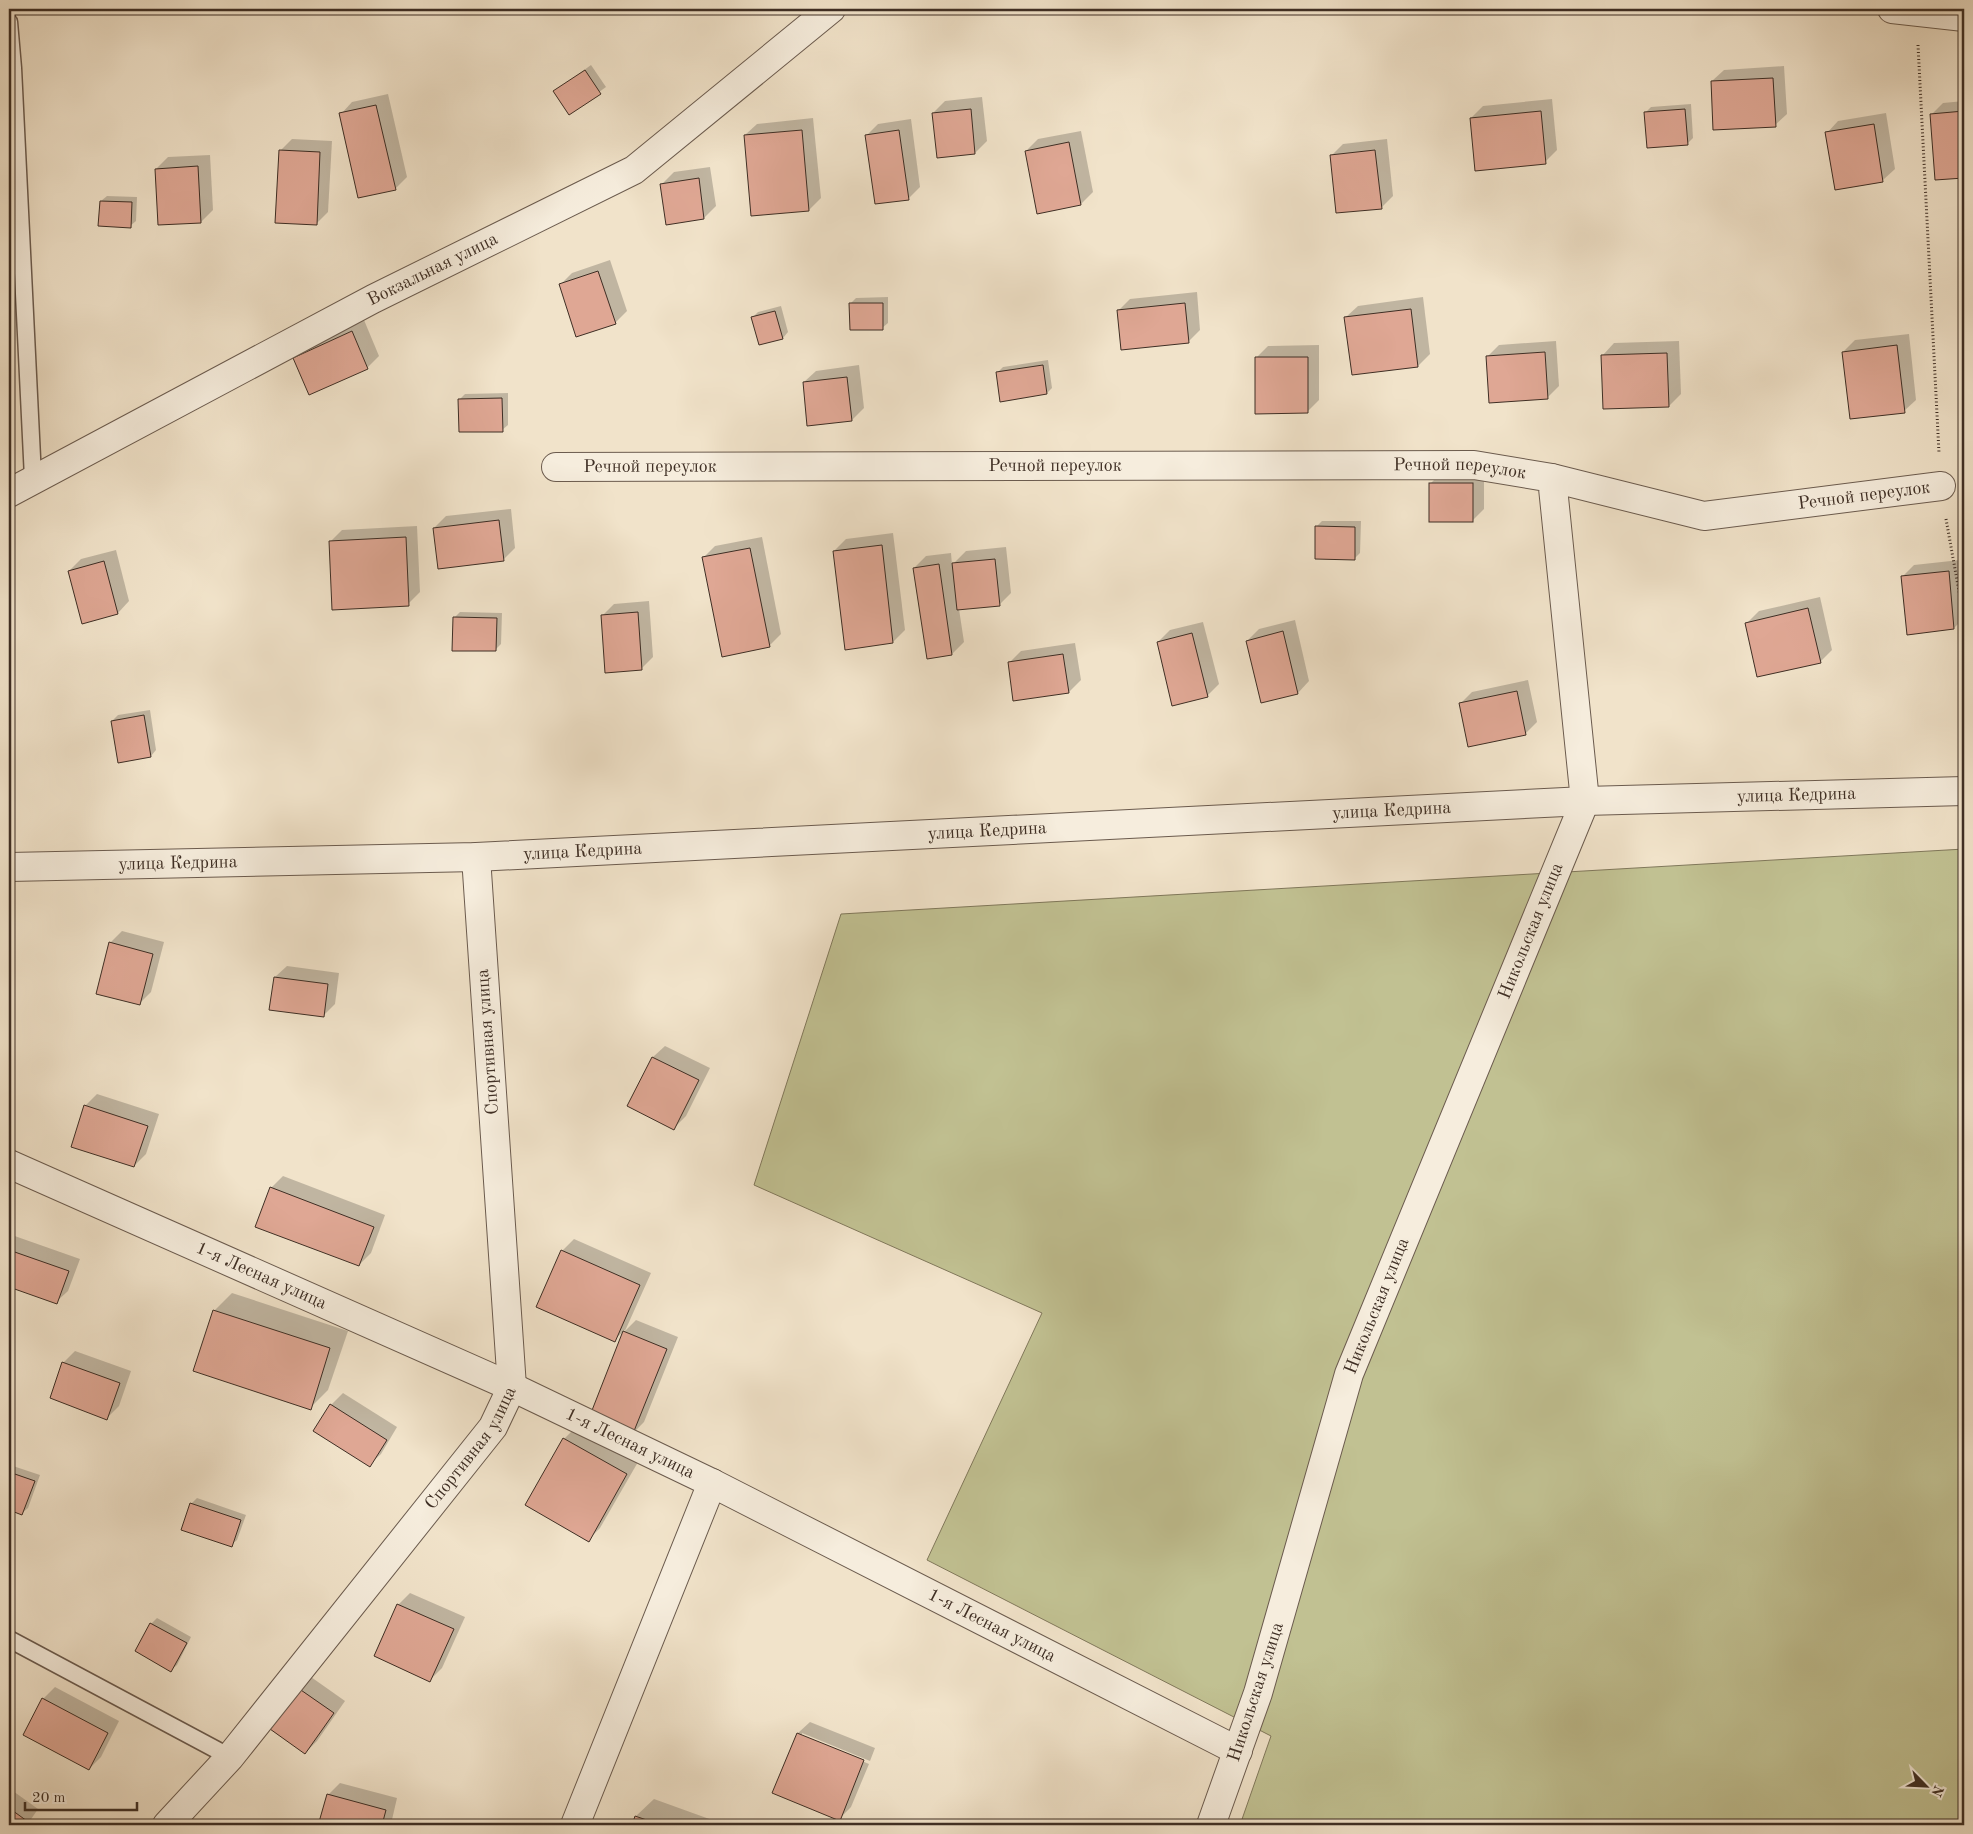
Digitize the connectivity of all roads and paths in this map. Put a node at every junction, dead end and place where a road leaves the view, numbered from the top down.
1 (831, 9) edge
2 (1904, 10) edge
3 (1964, 17) edge
4 (9, 22) edge
5 (556, 467) dead end
6 (33, 478) junction
7 (1552, 478) junction
8 (1941, 486) junction
9 (9, 493) edge
10 (1964, 619) edge
11 (1964, 791) edge
12 (1585, 801) junction
13 (476, 857) junction
14 (9, 867) edge
15 (9, 1164) edge
16 (512, 1387) junction
17 (712, 1483) junction
18 (9, 1639) edge
19 (1238, 1751) junction
20 (230, 1757) junction
21 (167, 1825) edge
22 (575, 1825) edge
23 (1211, 1825) edge

1 - 6 street, Вокзальная улица
2 - 3 street
2 - 8 path
4 - 6 lane
5 - 7 street, Речной переулок
6 - 9 street, Вокзальная улица
7 - 8 street, Речной переулок
7 - 12 street
8 - 10 path
11 - 12 street, улица Кедрина
12 - 13 street, улица Кедрина
12 - 19 street, Никольская улица
13 - 14 street, улица Кедрина
13 - 16 street, Спортивная улица
15 - 16 street, 1-я Лесная улица
16 - 17 street, 1-я Лесная улица
16 - 20 street, Спортивная улица
17 - 19 street, 1-я Лесная улица
17 - 22 street
18 - 20 lane
19 - 23 street, Никольская улица
20 - 21 street, Спортивная улица

